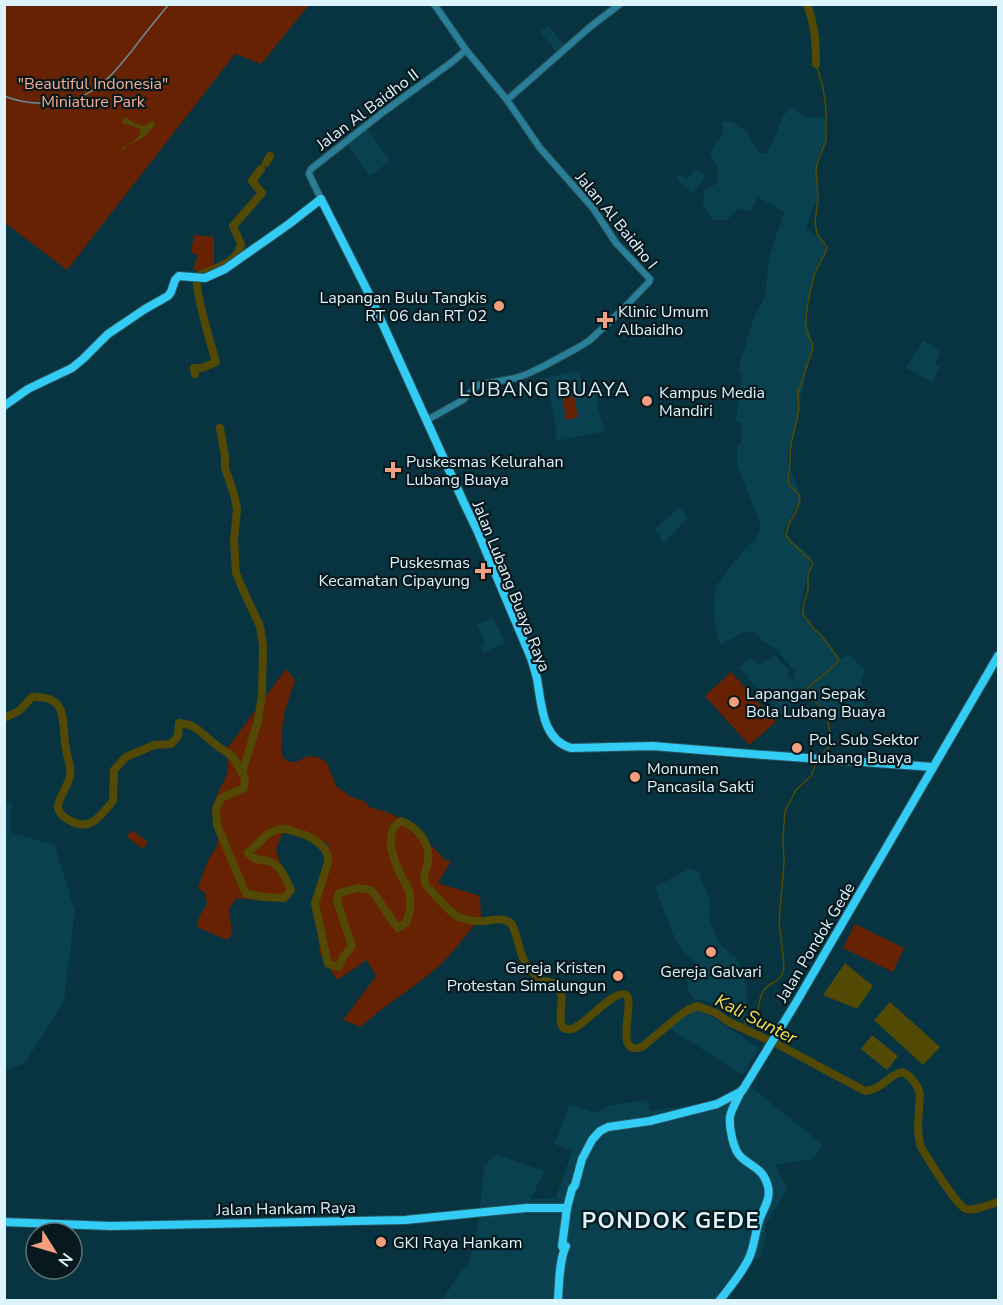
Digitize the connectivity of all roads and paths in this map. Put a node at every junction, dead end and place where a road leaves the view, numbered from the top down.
1 (434, 4) edge
2 (620, 4) edge
3 (466, 50) junction
4 (507, 100) junction
5 (321, 199) junction
6 (4, 406) edge
7 (427, 420) junction
8 (999, 656) edge
9 (930, 768) junction
10 (742, 1090) junction
11 (717, 1104) junction
12 (730, 1116) junction
13 (574, 1185) junction
14 (567, 1208) junction
15 (4, 1222) edge
16 (564, 1250) junction
17 (558, 1300) edge
18 (720, 1300) edge

1 - 3 street, Jalan Al Baidho I
2 - 4 street
3 - 4 street, Jalan Al Baidho I
3 - 5 street, Jalan Al Baidho II
4 - 7 street, Jalan Al Baidho I
5 - 6 main road
5 - 7 main road, Jalan Lubang Buaya Raya
7 - 9 main road, Jalan Lubang Buaya Raya
8 - 9 main road, Jalan Pondok Gede
9 - 10 main road, Jalan Pondok Gede
10 - 11 main road, Jalan Pondok Gede
10 - 12 main road
11 - 12 main road
11 - 13 main road, Jalan Pondok Gede
12 - 18 main road
13 - 14 main road, Jalan Pondok Gede
13 - 16 main road, Jalan Pondok Gede
14 - 15 main road, Jalan Hankam Raya
14 - 16 main road, Jalan Pondok Gede
16 - 17 main road, Jalan Pondok Gede

